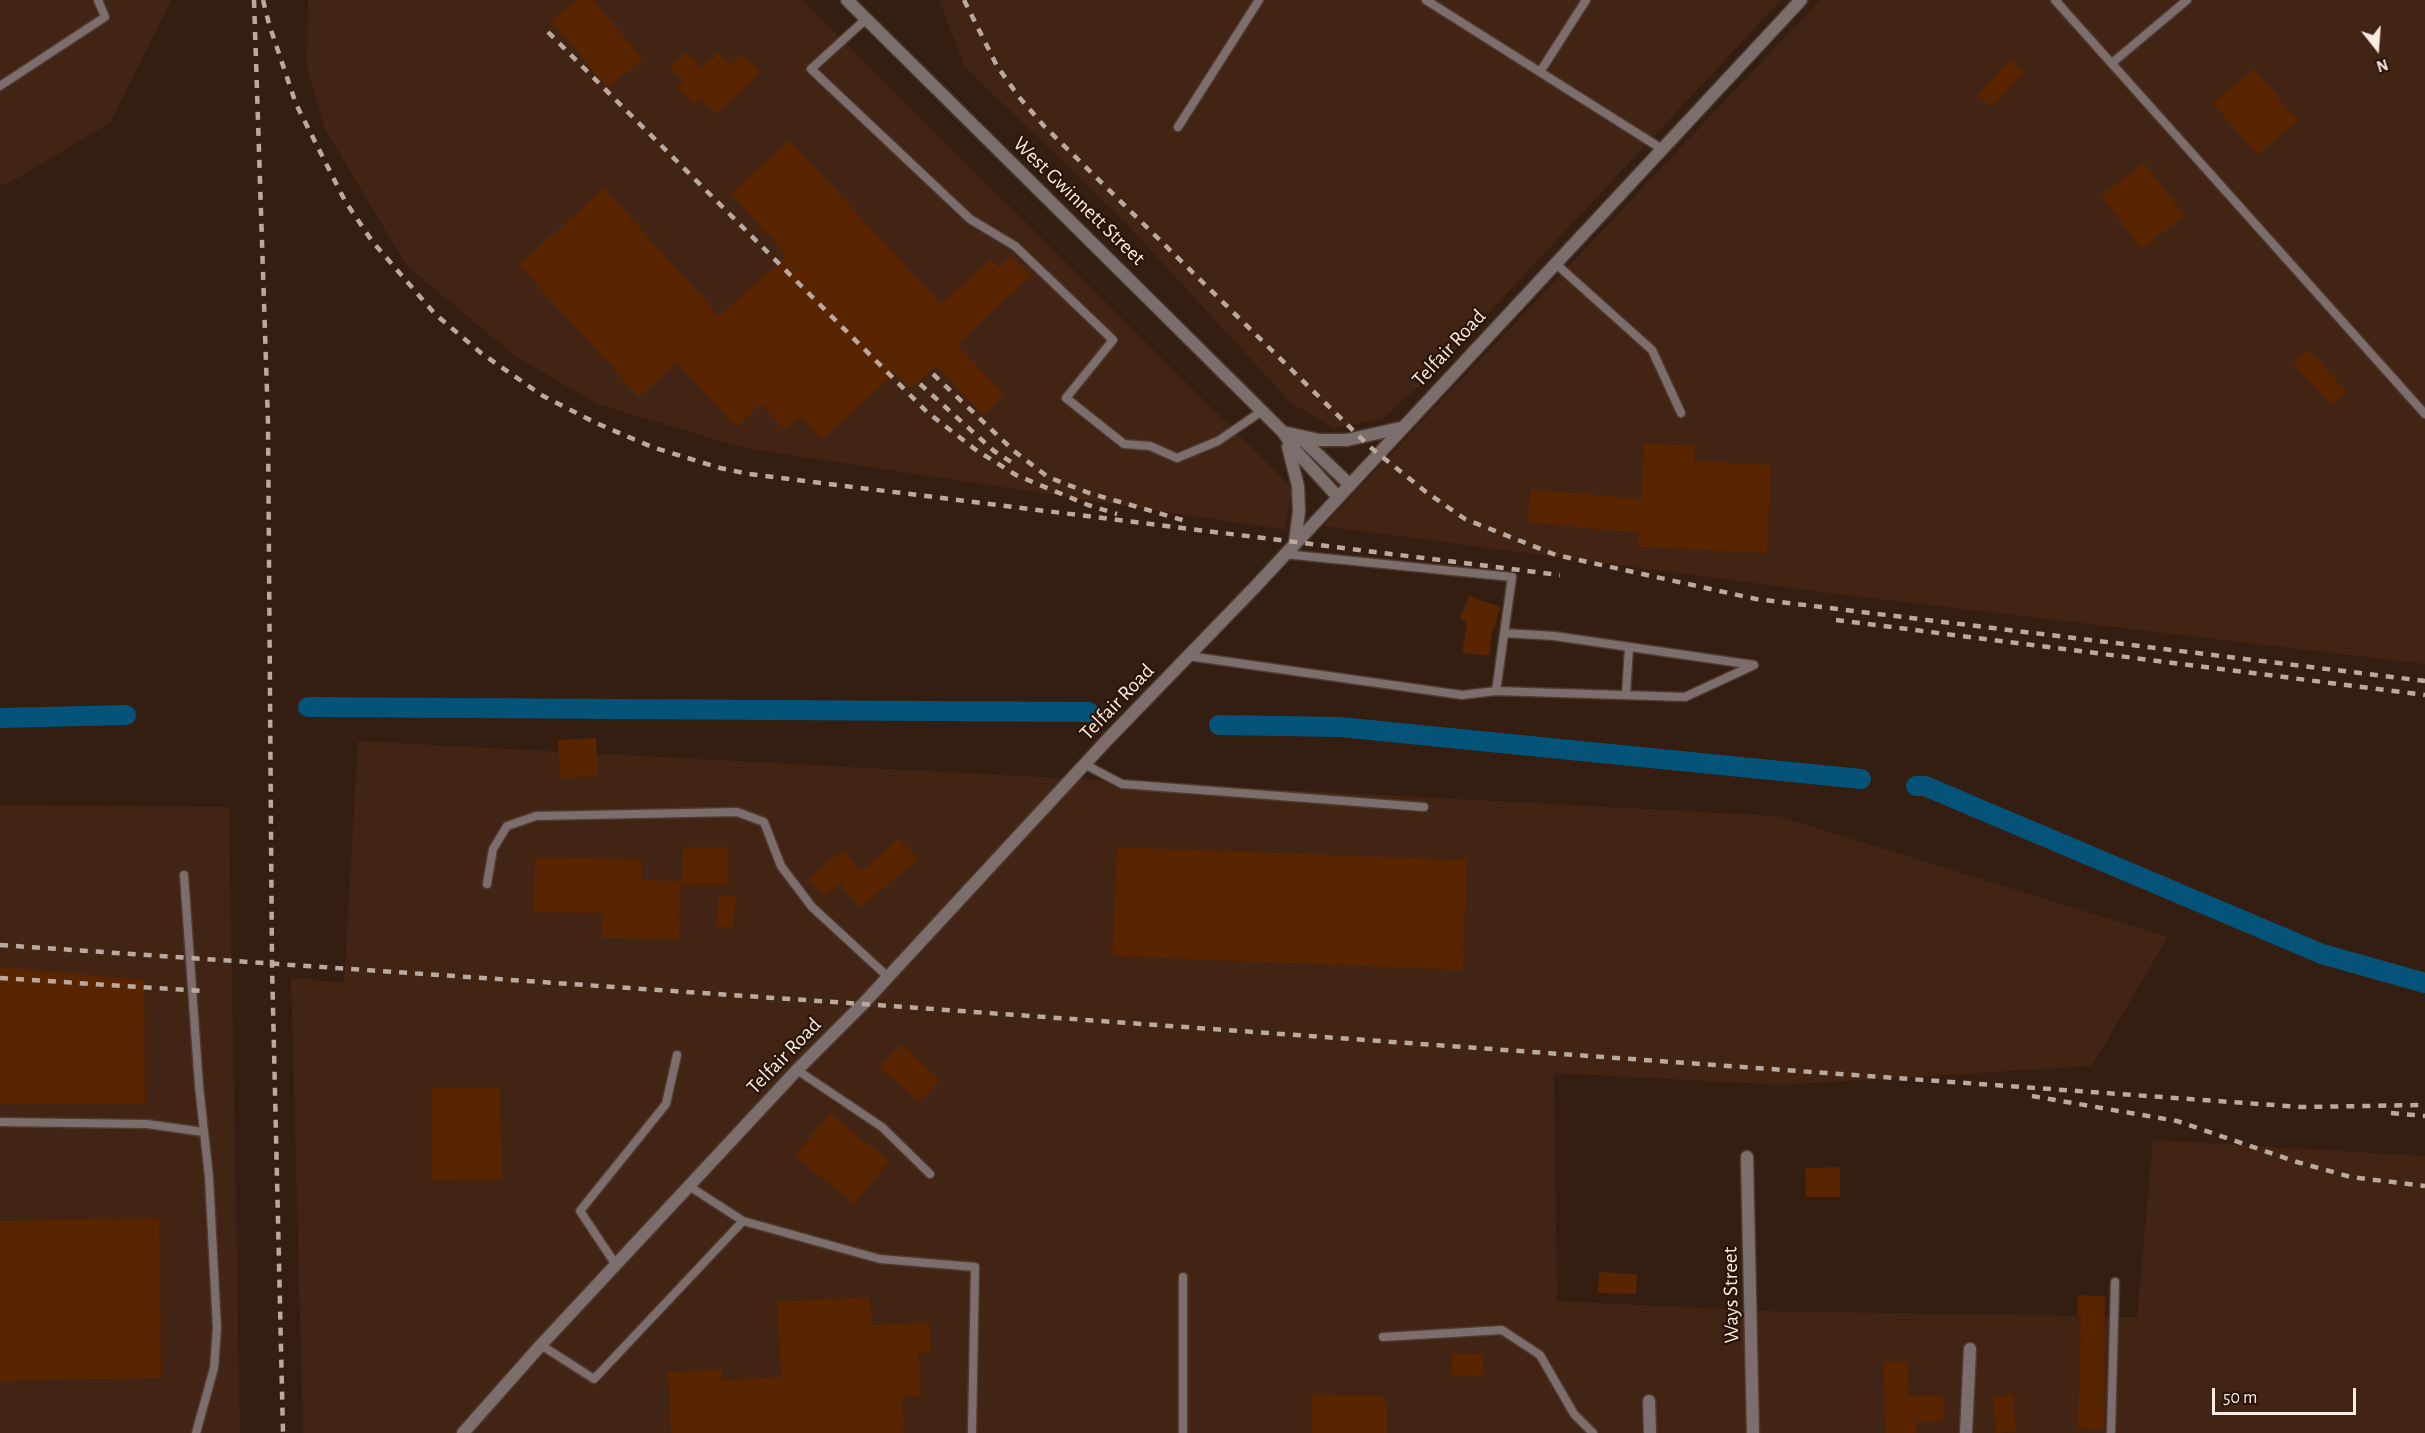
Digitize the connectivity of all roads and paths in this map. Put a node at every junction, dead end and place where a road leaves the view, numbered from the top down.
1 (98, 0) edge
2 (847, 0) edge
3 (1259, 0) edge
4 (1426, 0) edge
5 (1586, 0) edge
6 (1800, 0) edge
7 (2055, 0) edge
8 (2187, 0) edge
9 (866, 19) junction
10 (2112, 63) junction
11 (1540, 72) junction
12 (0, 86) edge
13 (1178, 127) dead end
14 (1662, 149) junction
15 (1555, 263) junction
16 (1262, 411) junction
17 (1681, 413) dead end
18 (2425, 414) edge
19 (1401, 428) junction
20 (1282, 432) junction
21 (1348, 484) junction
22 (1337, 496) junction
23 (1296, 542) junction
24 (1284, 554) junction
25 (1504, 633) junction
26 (1629, 647) junction
27 (1188, 656) junction
28 (1496, 691) junction
29 (1626, 695) junction
30 (1084, 764) junction
31 (1424, 807) dead end
32 (184, 875) dead end
33 (487, 884) dead end
34 (887, 976) junction
35 (677, 1055) dead end
36 (797, 1070) junction
37 (0, 1122) edge
38 (203, 1132) junction
39 (1747, 1157) dead end
40 (930, 1174) dead end
41 (689, 1186) junction
42 (743, 1221) junction
43 (616, 1265) junction
44 (1183, 1277) dead end
45 (2115, 1282) dead end
46 (1383, 1337) dead end
47 (541, 1345) junction
48 (1970, 1349) dead end
49 (1649, 1401) dead end
50 (196, 1433) edge
51 (463, 1433) edge
52 (972, 1433) edge
53 (1183, 1433) edge
54 (1593, 1433) edge
55 (1650, 1433) edge
56 (1753, 1433) edge
57 (1966, 1433) edge
58 (2111, 1433) edge

1 - 12 lane
2 - 9 street, West Gwinnett Street
3 - 13 lane
4 - 11 lane
5 - 11 lane
6 - 14 street, Telfair Road
7 - 10 lane
8 - 10 lane
9 - 16 street, West Gwinnett Street
9 - 16 lane
10 - 18 lane
11 - 14 lane
14 - 15 street, Telfair Road
15 - 17 lane
15 - 19 street, Telfair Road
16 - 20 street, West Gwinnett Street
19 - 20 street
19 - 21 street, Telfair Road
20 - 21 street, West Gwinnett Street
20 - 22 street, West Gwinnett Street
20 - 23 street
21 - 22 street, Telfair Road
22 - 23 street, Telfair Road
23 - 24 street, Telfair Road
24 - 25 lane
24 - 27 street, Telfair Road
25 - 26 lane
25 - 28 lane
26 - 29 lane
26 - 29 lane
27 - 28 lane
27 - 30 street, Telfair Road
28 - 29 lane
30 - 31 lane
30 - 34 street, Telfair Road
32 - 38 lane
33 - 34 lane
34 - 36 street, Telfair Road
35 - 43 lane
36 - 40 lane
36 - 41 street, Telfair Road
37 - 38 lane
38 - 50 lane
39 - 56 street, Ways Street
41 - 42 lane
41 - 43 street, Telfair Road
42 - 47 lane
42 - 52 lane
43 - 47 street, Telfair Road
44 - 53 lane
45 - 58 lane
46 - 54 lane
47 - 51 street, Telfair Road
48 - 57 street
49 - 55 street

